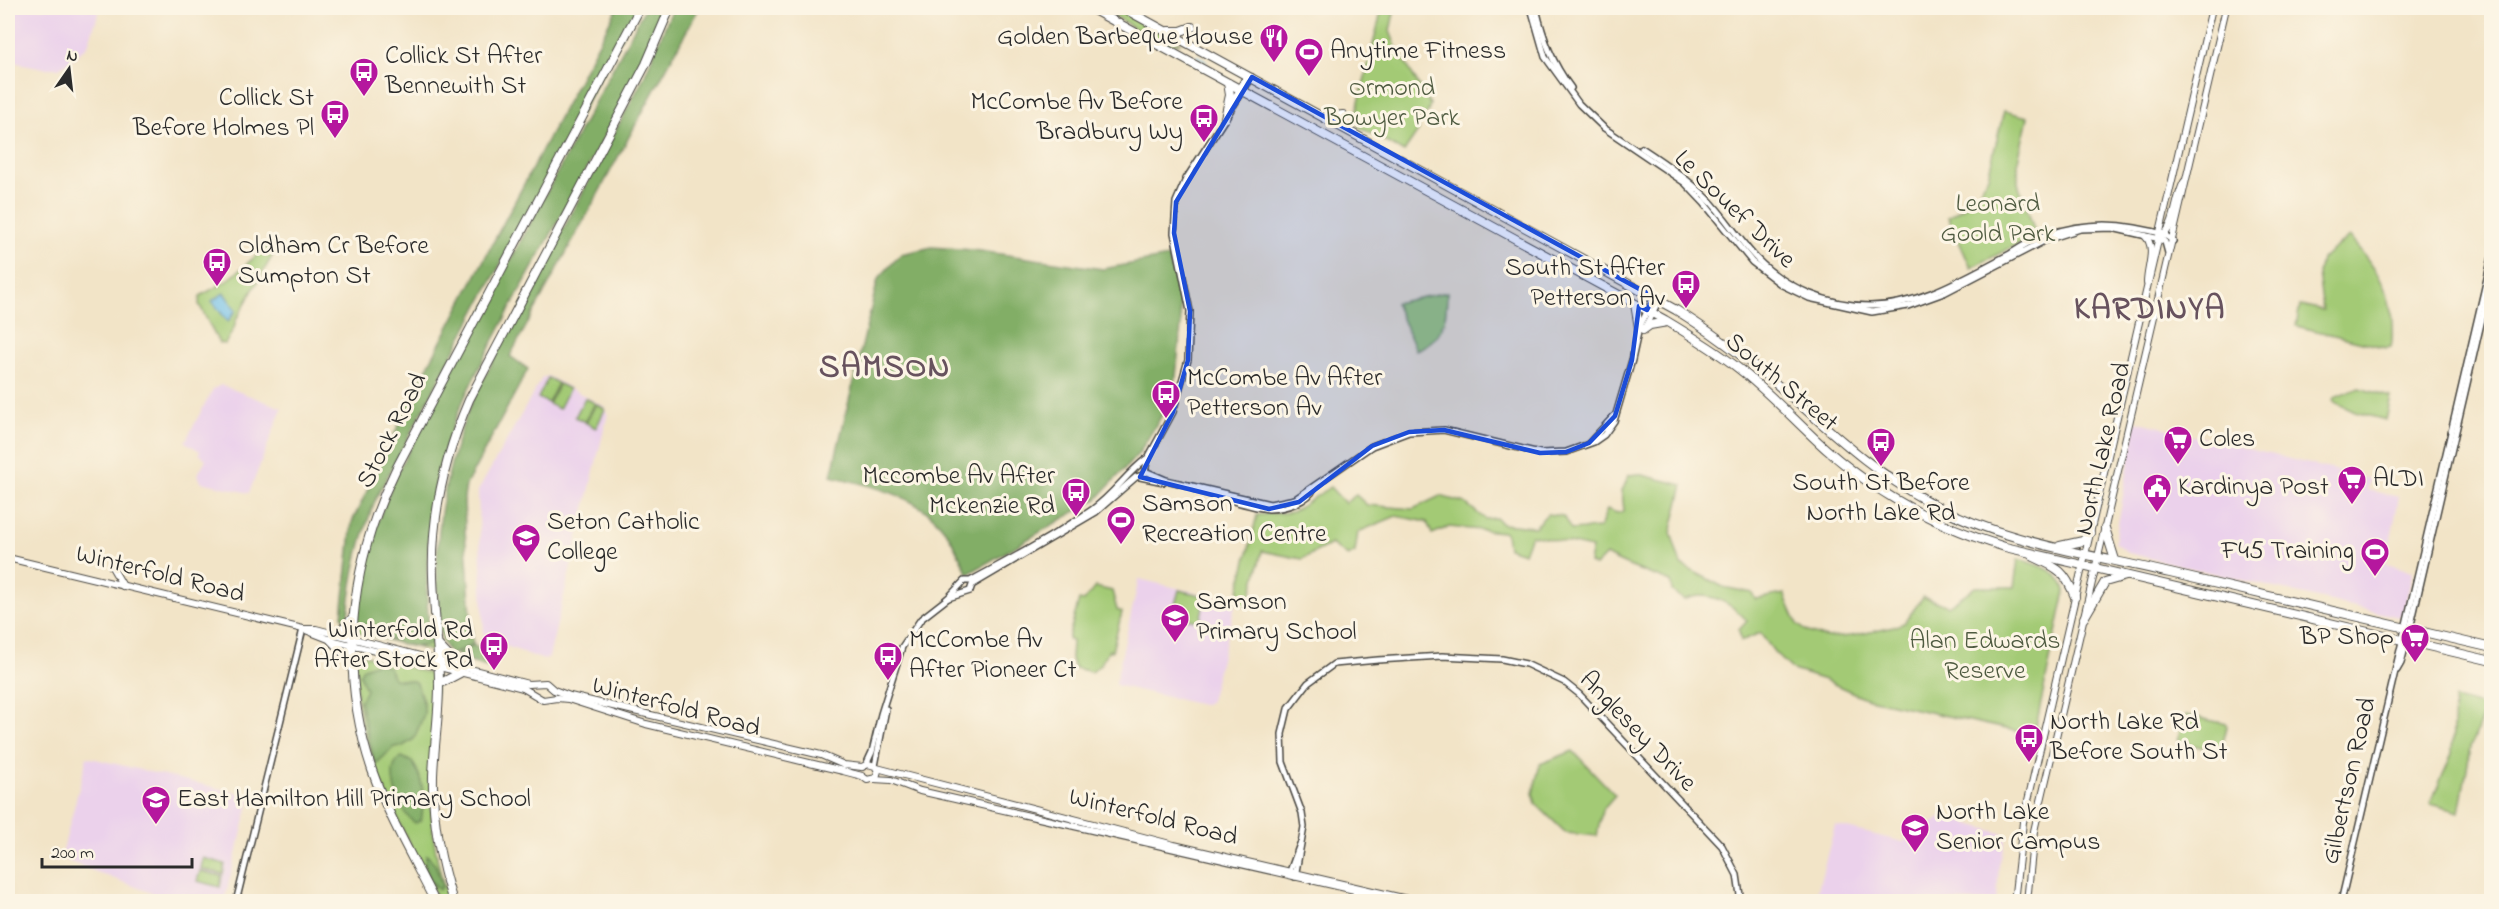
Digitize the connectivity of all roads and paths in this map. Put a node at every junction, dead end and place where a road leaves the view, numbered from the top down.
1 (640, 8) edge
2 (670, 8) edge
3 (1090, 8) edge
4 (1123, 8) edge
5 (1532, 8) edge
6 (1536, 8) edge
7 (2212, 8) edge
8 (2226, 8) edge
9 (1192, 27) dead end
10 (1164, 30) junction
11 (1249, 76) junction
12 (1228, 83) junction
13 (1241, 90) junction
14 (1343, 115) dead end
15 (1325, 117) junction
16 (1225, 118) junction
17 (2188, 176) junction
18 (2162, 235) junction
19 (2145, 236) junction
20 (2173, 241) junction
21 (2492, 257) edge
22 (2169, 258) junction
23 (2492, 276) edge
24 (2148, 293) junction
25 (1657, 299) junction
26 (1635, 304) junction
27 (1650, 312) junction
28 (1669, 322) junction
29 (1641, 329) junction
30 (1148, 458) junction
31 (1138, 465) junction
32 (1145, 470) junction
33 (1136, 475) junction
34 (1314, 488) junction
35 (2105, 528) junction
36 (2090, 533) junction
37 (2055, 547) junction
38 (2022, 551) junction
39 (2086, 554) junction
40 (2099, 556) junction
41 (8, 558) edge
42 (2115, 560) junction
43 (2083, 565) junction
44 (112, 567) dead end
45 (2096, 568) junction
46 (2127, 576) junction
47 (971, 583) junction
48 (123, 586) junction
49 (962, 588) junction
50 (2075, 597) junction
51 (353, 617) junction
52 (2084, 618) junction
53 (2407, 628) junction
54 (303, 629) junction
55 (332, 637) junction
56 (352, 641) junction
57 (2404, 641) junction
58 (438, 645) junction
59 (2492, 648) edge
60 (2492, 661) edge
61 (352, 662) junction
62 (438, 664) junction
63 (458, 669) junction
64 (439, 684) junction
65 (539, 685) junction
66 (554, 690) junction
67 (537, 696) junction
68 (550, 699) junction
69 (886, 705) junction
70 (864, 766) junction
71 (876, 767) junction
72 (862, 776) junction
73 (874, 779) junction
74 (1293, 874) junction
75 (1359, 889) junction
76 (236, 902) edge
77 (435, 902) edge
78 (453, 902) edge
79 (1354, 902) edge
80 (1361, 902) edge
81 (1403, 902) edge
82 (1420, 902) edge
83 (1741, 902) edge
84 (2014, 902) edge
85 (2027, 902) edge
86 (2341, 902) edge

1 - 51 highway, Stock Road
2 - 58 highway, Stock Road
3 - 12 highway, South Street
4 - 10 highway, South Street
5 - 19 street, Le Souef Drive
6 - 18 street, Le Souef Drive
7 - 18 main road, North Lake Road
8 - 17 main road, North Lake Road
9 - 10 highway
10 - 11 highway, South Street
11 - 13 street
11 - 15 highway, South Street
12 - 13 highway, South Street
12 - 16 highway
13 - 16 street
13 - 26 highway, South Street
14 - 15 highway
15 - 25 highway, South Street
16 - 30 street
17 - 18 main road
17 - 20 main road, North Lake Road
18 - 19 street, Le Souef Drive
18 - 20 street
18 - 22 street
18 - 24 main road, North Lake Road
19 - 24 main road
20 - 22 main road, North Lake Road
21 - 53 street, Gilbertson Road
22 - 35 main road, North Lake Road
23 - 53 street, Gilbertson Road
24 - 36 main road, North Lake Road
25 - 27 street
25 - 37 highway, South Street
26 - 27 highway, South Street
26 - 29 highway
27 - 28 highway, South Street
27 - 29 street
28 - 29 highway
28 - 38 highway, South Street
29 - 34 street
30 - 31 street
30 - 32 street
31 - 32 street
31 - 33 street
32 - 33 street
32 - 34 street
33 - 34 street
33 - 47 street
35 - 40 main road, North Lake Road
35 - 42 highway
36 - 37 highway
36 - 39 main road, North Lake Road
37 - 39 highway, South Street
38 - 43 highway, South Street
38 - 50 highway
39 - 40 highway, South Street
39 - 43 main road, North Lake Road
40 - 42 highway, South Street
40 - 45 main road, North Lake Road
41 - 48 main road, Winterfold Road
42 - 53 highway, South Street
43 - 45 highway, South Street
43 - 50 main road, North Lake Road
44 - 48 main road
45 - 46 highway, South Street
45 - 52 main road, North Lake Road
46 - 52 highway
46 - 57 highway, South Street
47 - 49 street
47 - 49 street
48 - 54 main road, Winterfold Road
49 - 69 street
50 - 84 main road, North Lake Road
51 - 55 highway
51 - 56 highway, Stock Road
52 - 85 main road, North Lake Road
53 - 57 street, Gilbertson Road
53 - 59 highway, South Street
54 - 55 main road, Winterfold Road
54 - 76 street
55 - 56 main road, Winterfold Road
55 - 61 highway
56 - 61 highway, Stock Road
56 - 62 main road, Winterfold Road
57 - 60 highway, South Street
57 - 86 street, Gilbertson Road
58 - 62 highway, Stock Road
58 - 63 highway
61 - 77 highway, Stock Road
62 - 63 main road, Winterfold Road
62 - 64 highway, Stock Road
63 - 64 highway
63 - 65 main road, Winterfold Road
63 - 67 main road, Winterfold Road
64 - 78 highway, Stock Road
65 - 66 main road
65 - 67 main road
66 - 68 main road
66 - 70 main road, Winterfold Road
67 - 68 main road
68 - 72 main road, Winterfold Road
69 - 70 street
69 - 71 street
70 - 71 main road
70 - 72 main road
71 - 73 main road
71 - 74 main road, Winterfold Road
72 - 73 main road
73 - 74 main road, Winterfold Road
74 - 75 main road, Winterfold Road
74 - 83 street, Anglesey Drive
75 - 79 street
75 - 80 street
75 - 81 main road, Winterfold Road
75 - 82 main road, Winterfold Road

